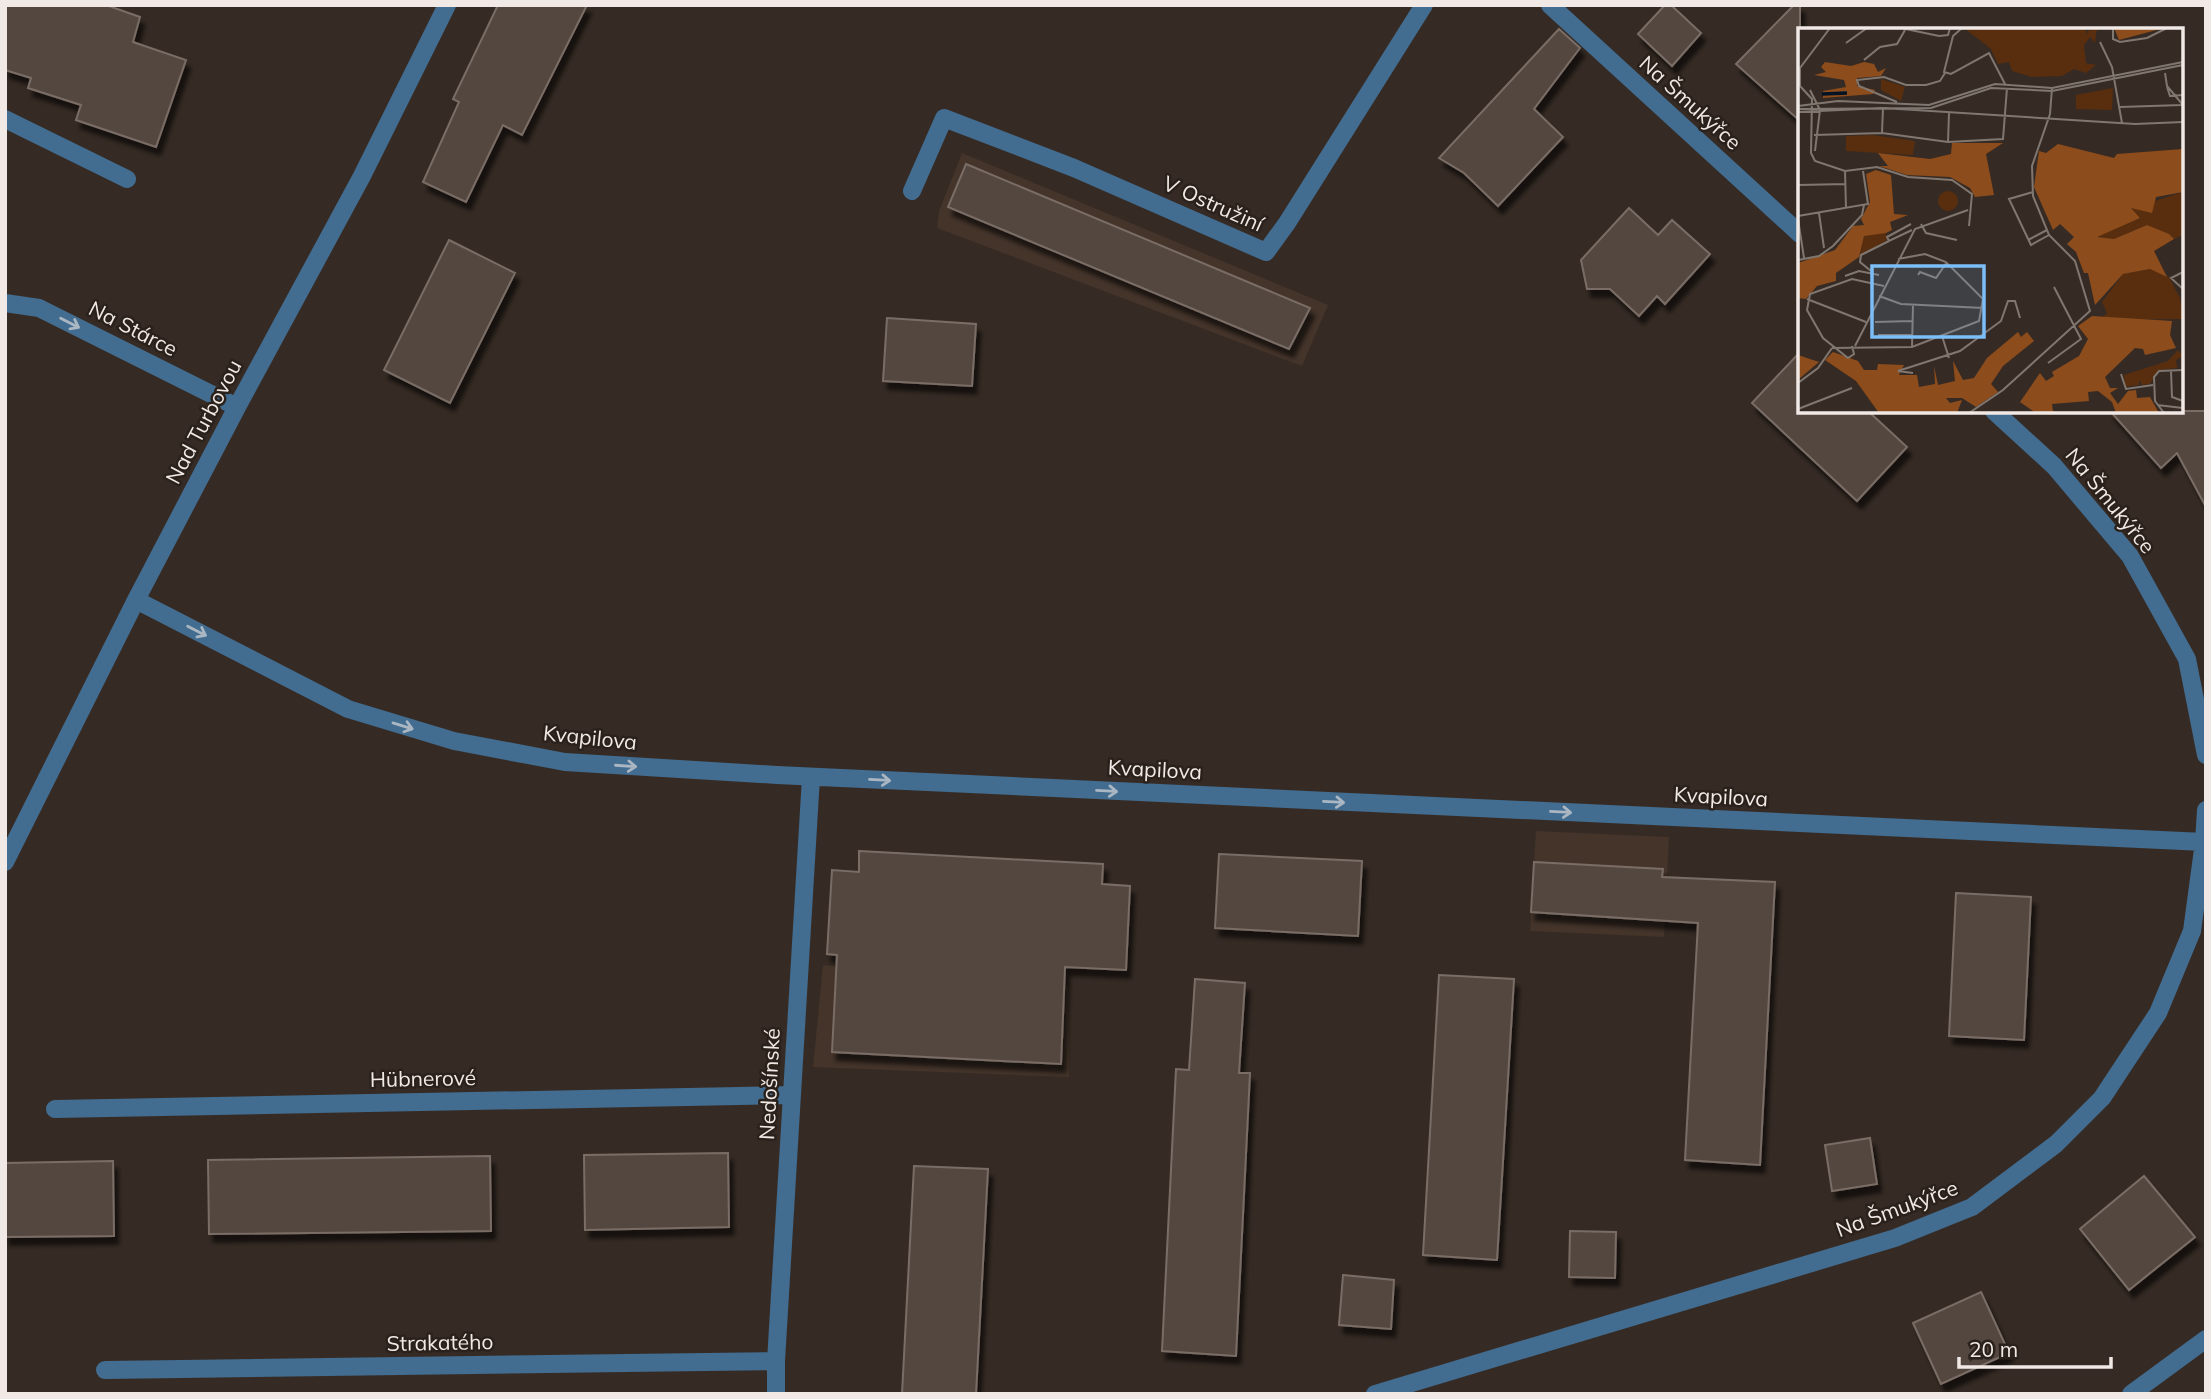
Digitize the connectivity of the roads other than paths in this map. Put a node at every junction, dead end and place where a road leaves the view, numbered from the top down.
1 (447, 5) edge
2 (1424, 5) edge
3 (1550, 5) edge
4 (5, 118) edge
5 (127, 179) dead end
6 (912, 191) dead end
7 (1798, 232) edge
8 (5, 303) edge
9 (237, 407) junction
10 (1996, 413) edge
11 (136, 600) junction
12 (2206, 755) edge
13 (811, 777) junction
14 (2206, 810) edge
15 (2204, 842) edge
16 (5, 862) edge
17 (792, 1095) junction
18 (55, 1109) dead end
19 (2206, 1339) edge
20 (776, 1362) junction
21 (104, 1370) dead end
22 (1377, 1393) edge
23 (776, 1394) edge
24 (2131, 1394) edge

1 - 9 street, Nad Turbovou
2 - 6 street, V Ostružiní
3 - 7 street, Na Šmukýřce
4 - 5 street
8 -> 9 street, Na Stárce
9 - 11 street, Nad Turbovou
10 - 12 street, Na Šmukýřce
11 -> 13 street, Kvapilova
11 - 16 street, Nad Turbovou
13 -> 15 street, Kvapilova
13 - 17 street, Nedošínské
14 - 15 street, Na Šmukýřce
15 - 22 street, Na Šmukýřce
17 - 18 street, Hübnerové
17 - 20 street, Nedošínské
19 - 24 street
20 - 21 street, Strakatého
20 - 23 street, Nedošínské

